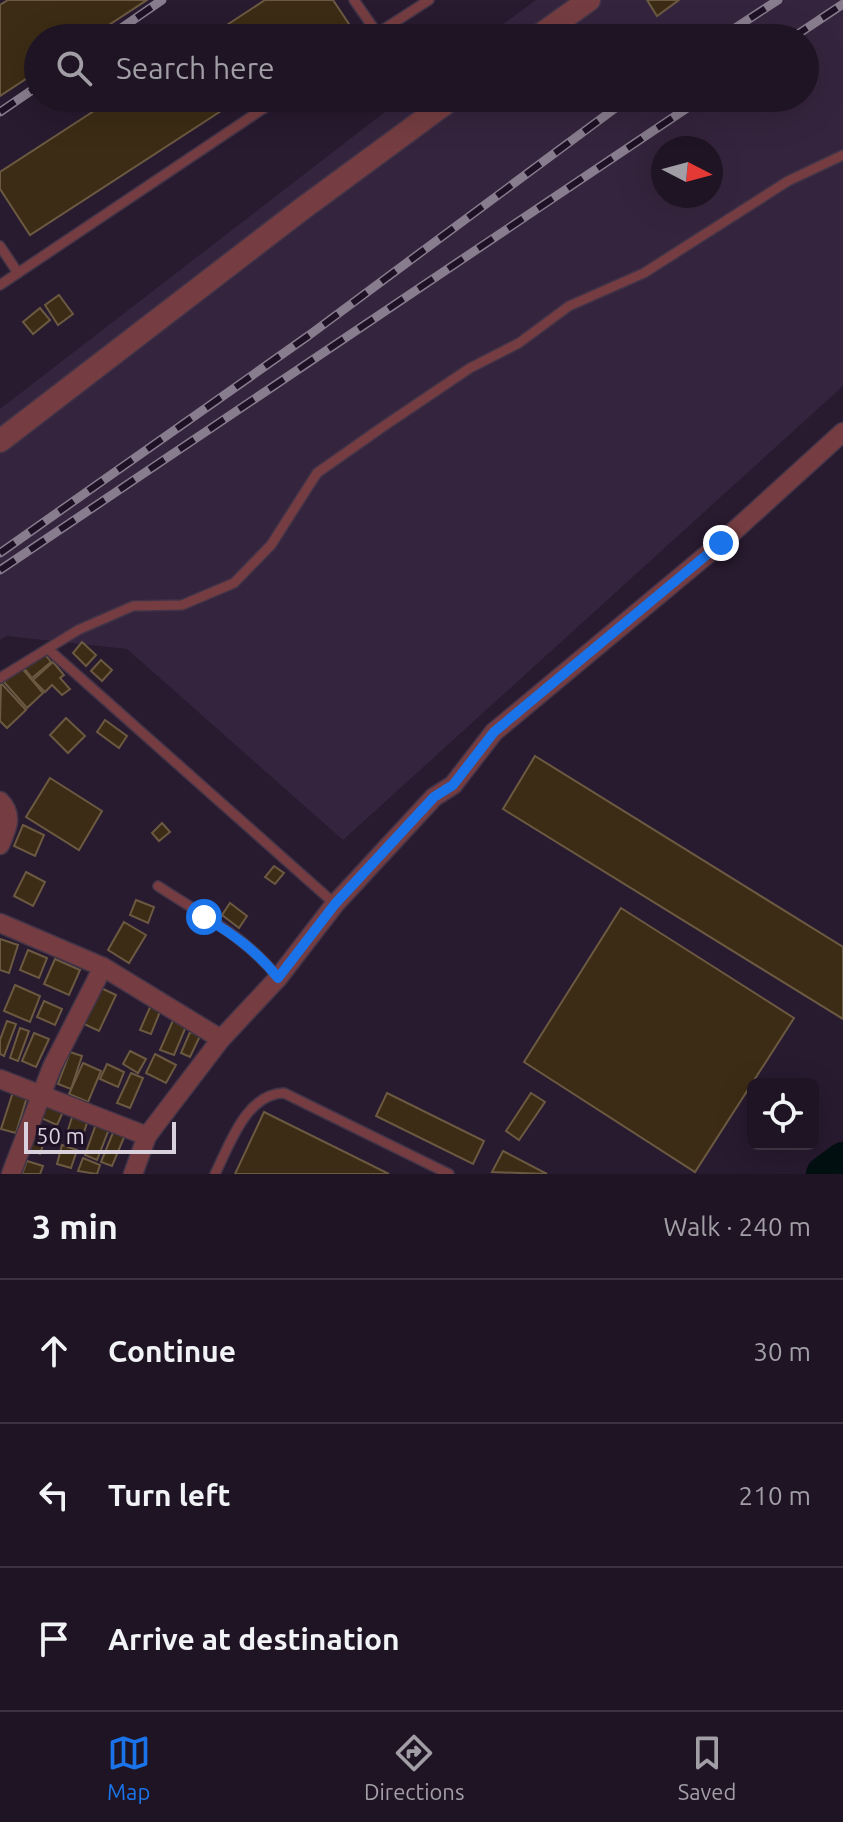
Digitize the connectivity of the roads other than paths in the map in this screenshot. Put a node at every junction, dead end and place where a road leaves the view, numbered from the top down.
1 (354, 0) edge
2 (429, 0) edge
3 (589, 0) edge
4 (367, 24) edge
5 (392, 24) edge
6 (556, 24) edge
7 (258, 112) edge
8 (434, 112) edge
9 (843, 155) edge
10 (0, 246) edge
11 (18, 273) junction
12 (0, 285) edge
13 (843, 432) edge
14 (0, 441) edge
15 (48, 649) junction
16 (0, 678) edge
17 (0, 801) edge
18 (0, 845) edge
19 (158, 886) dead end
20 (335, 904) junction
21 (0, 923) edge
22 (103, 967) junction
23 (278, 978) junction
24 (221, 1039) junction
25 (0, 1079) edge
26 (40, 1094) junction
27 (147, 1136) junction
28 (11, 1174) edge
29 (133, 1174) edge
30 (215, 1174) edge
31 (449, 1174) edge

1 - 4 lane
2 - 5 lane
3 - 6 street
7 - 11 lane
8 - 14 street
9 - 15 lane
10 - 11 lane
11 - 12 lane
13 - 20 street
15 - 16 lane
15 - 20 lane
17 - 18 street
19 - 23 lane
20 - 23 street
21 - 22 street
22 - 24 street
22 - 26 street
23 - 24 street
24 - 27 street
25 - 26 street
26 - 27 street
26 - 28 street
27 - 29 street
30 - 31 lane

